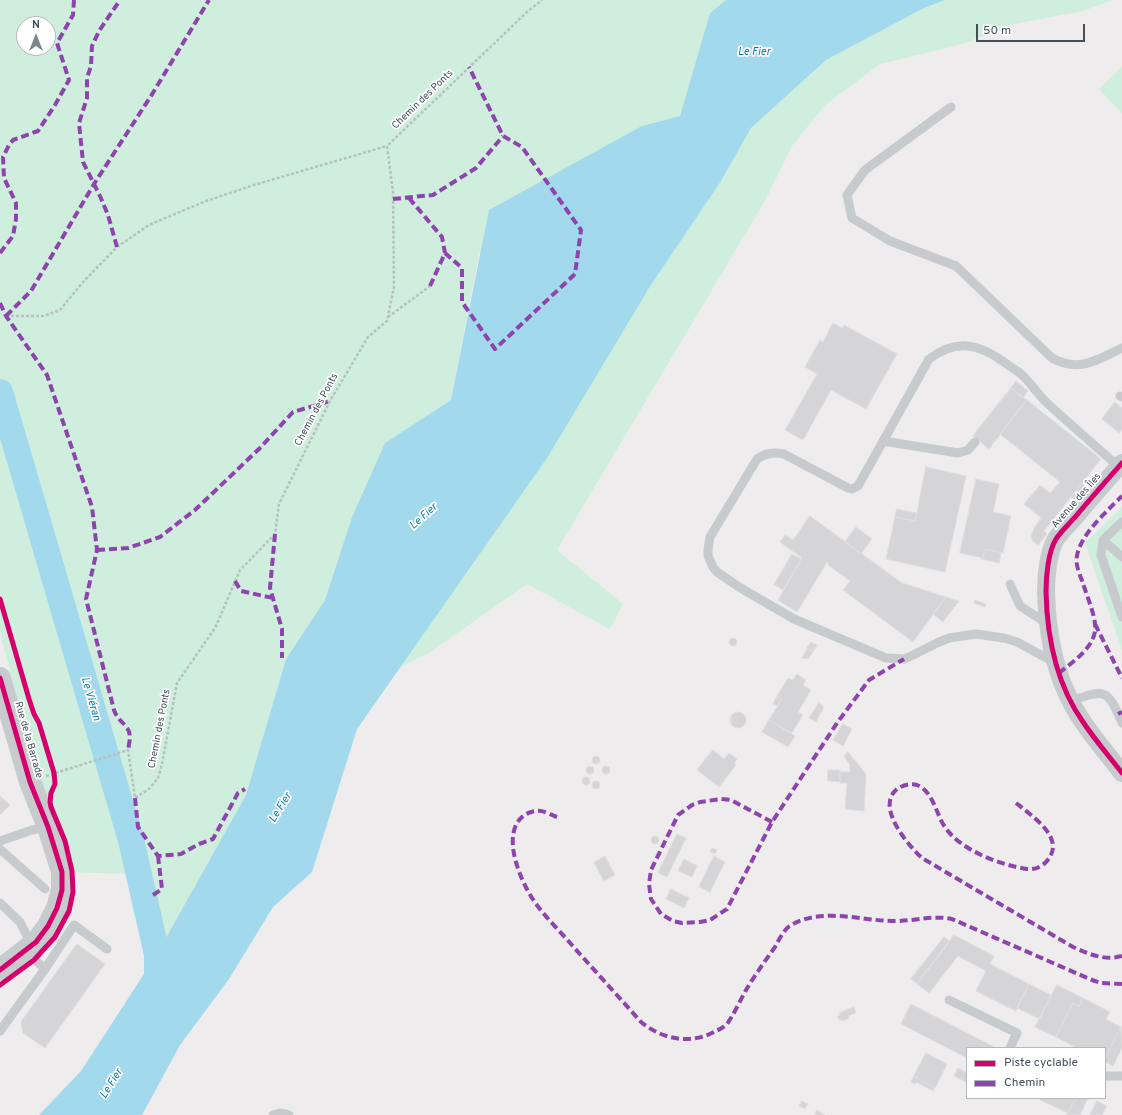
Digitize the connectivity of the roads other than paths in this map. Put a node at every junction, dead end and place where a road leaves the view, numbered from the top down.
1 (951, 108) dead end
2 (1122, 348) edge
3 (883, 442) junction
4 (975, 442) dead end
5 (1120, 465) edge
6 (1122, 522) edge
7 (1103, 540) junction
8 (1122, 557) edge
9 (1010, 584) dead end
10 (1122, 617) edge
11 (1048, 624) junction
12 (1056, 663) junction
13 (0, 678) edge
14 (1070, 701) junction
15 (1122, 723) edge
16 (1122, 773) edge
17 (48, 827) junction
18 (0, 841) edge
19 (0, 850) edge
20 (45, 890) dead end
21 (0, 903) edge
22 (28, 948) junction
23 (107, 949) dead end
24 (45, 968) junction
25 (0, 970) edge
26 (949, 1000) dead end
27 (0, 1031) edge
28 (1010, 1047) edge
29 (1106, 1076) edge
30 (1122, 1076) edge
31 (273, 1115) edge
32 (289, 1115) edge

1 - 2 lane
3 - 4 lane
3 - 5 lane
3 - 12 lane
5 - 11 street, Avenue des Îles
6 - 7 lane
7 - 8 lane
7 - 10 lane
9 - 11 lane
11 - 12 street, Avenue des Îles
12 - 14 street, Avenue des Îles
13 - 17 street, Rue de la Barrade
14 - 15 lane
14 - 16 street, Avenue des Îles
17 - 18 lane
17 - 22 street, Rue de la Barrade
19 - 20 lane
21 - 22 lane
22 - 24 lane
22 - 25 street, Rue de la Barrade
23 - 24 lane
24 - 27 lane
26 - 28 lane
29 - 30 lane
31 - 32 lane

